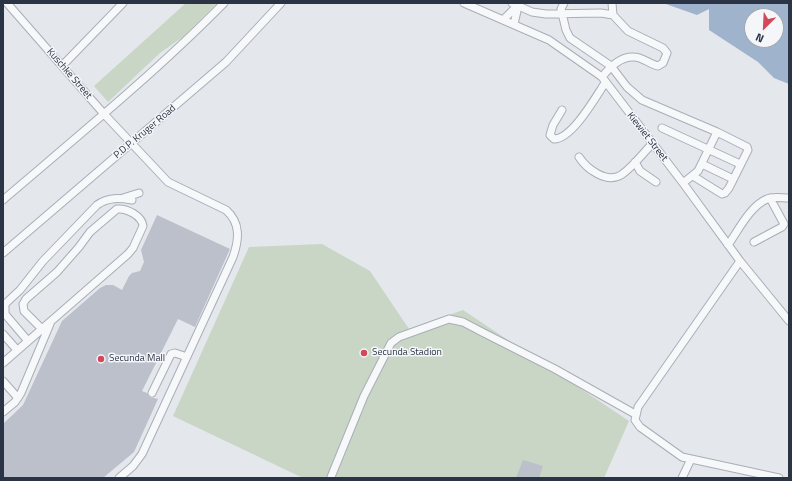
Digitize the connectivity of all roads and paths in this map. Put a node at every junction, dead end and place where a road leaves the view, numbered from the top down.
1 (7, 3) edge
2 (123, 3) edge
3 (224, 3) edge
4 (281, 3) edge
5 (464, 3) edge
6 (516, 3) edge
7 (564, 3) edge
8 (612, 3) edge
9 (563, 14) junction
10 (613, 15) junction
11 (504, 19) junction
12 (514, 24) junction
13 (62, 66) junction
14 (612, 66) junction
15 (604, 80) junction
16 (562, 110) dead end
17 (104, 114) junction
18 (662, 128) dead end
19 (717, 132) junction
20 (132, 143) junction
21 (653, 143) junction
22 (709, 150) junction
23 (579, 157) dead end
24 (635, 162) junction
25 (702, 164) junction
26 (740, 164) junction
27 (693, 176) junction
28 (733, 179) junction
29 (656, 182) dead end
30 (683, 184) junction
31 (139, 193) dead end
32 (121, 198) junction
33 (770, 198) junction
34 (789, 198) edge
35 (3, 200) edge
36 (132, 200) dead end
37 (754, 242) dead end
38 (728, 245) junction
39 (3, 253) edge
40 (740, 261) junction
41 (51, 321) junction
42 (789, 321) edge
43 (42, 329) junction
44 (3, 334) edge
45 (28, 341) junction
46 (17, 350) junction
47 (187, 357) junction
48 (4, 361) edge
49 (3, 381) edge
50 (152, 393) dead end
51 (18, 398) junction
52 (3, 412) edge
53 (635, 417) junction
54 (691, 459) junction
55 (331, 477) edge
56 (119, 478) edge
57 (682, 478) edge
58 (779, 478) edge

1 - 13 street, Kuschke Street
2 - 13 street
3 - 17 street
4 - 20 street, P.D.P. Kruger Road
5 - 11 street, Kiewiet Street
6 - 9 street
6 - 11 street
6 - 12 street
7 - 9 street
8 - 10 street
9 - 10 street
9 - 14 street
10 - 14 street
11 - 12 street, Kiewiet Street
12 - 15 street, Kiewiet Street
13 - 17 street, Kuschke Street
14 - 15 street
14 - 19 street
15 - 16 street
15 - 21 street, Kiewiet Street
17 - 20 street, Kuschke Street
17 - 35 street
18 - 22 street
19 - 22 street
19 - 26 street
20 - 39 street, P.D.P. Kruger Road
20 - 47 street, Kuschke Street
21 - 24 street
21 - 30 street, Kiewiet Street
22 - 25 street
22 - 26 street
23 - 24 street
24 - 29 street
25 - 27 street
25 - 28 street
26 - 28 street
27 - 28 street
27 - 30 street
30 - 38 street, Kiewiet Street
31 - 32 street
32 - 36 street
32 - 45 street
33 - 34 street
33 - 37 street
33 - 38 street
38 - 40 street, Kiewiet Street
40 - 42 street, Kiewiet Street
40 - 53 street
41 - 43 street
41 - 43 street
41 - 51 street
43 - 45 street
44 - 46 street
45 - 46 street
46 - 48 street
47 - 50 street
47 - 56 street, Kuschke Street
49 - 51 street
51 - 52 street
53 - 54 street
53 - 55 street
54 - 57 street
54 - 58 street

